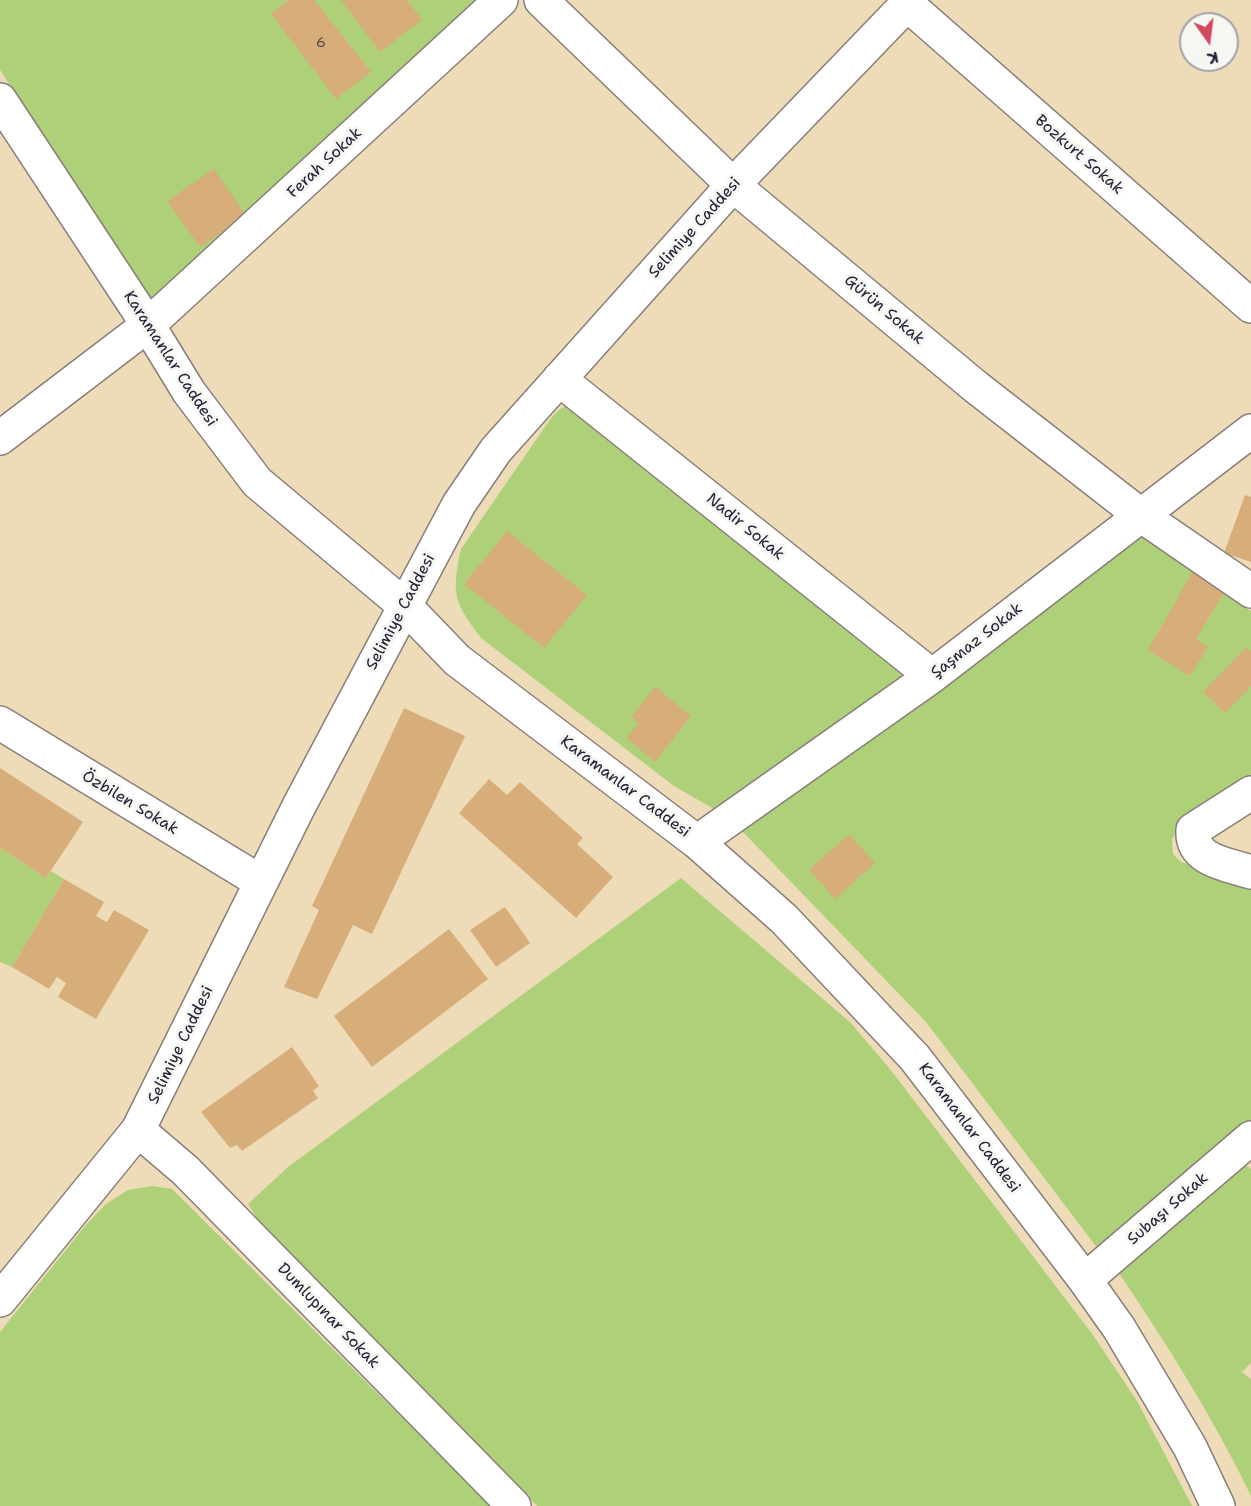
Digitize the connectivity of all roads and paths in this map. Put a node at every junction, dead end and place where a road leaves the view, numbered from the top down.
1 (501, 0) edge
2 (541, 0) edge
3 (909, 2) edge
4 (0, 100) edge
5 (733, 185) junction
6 (1251, 306) edge
7 (148, 325) junction
8 (559, 379) junction
9 (1251, 431) edge
10 (0, 438) edge
11 (1139, 514) junction
12 (1251, 591) edge
13 (405, 606) junction
14 (932, 676) junction
15 (0, 723) edge
16 (1251, 793) edge
17 (697, 842) junction
18 (1251, 872) edge
19 (261, 882) junction
20 (138, 1130) junction
21 (1251, 1138) edge
22 (1085, 1280) junction
23 (0, 1300) edge
24 (514, 1506) edge
25 (1218, 1506) edge

1 - 7 street, Ferah Sokak
2 - 5 street, Gürün Sokak
3 - 5 street, Selimiye Caddesi
3 - 6 street, Bozkurt Sokak
4 - 7 street, Karamanlar Caddesi
5 - 8 street, Selimiye Caddesi
5 - 11 street, Gürün Sokak
7 - 10 street, Ferah Sokak
7 - 13 street, Karamanlar Caddesi
8 - 13 street, Selimiye Caddesi
8 - 14 street, Nadir Sokak
9 - 11 street, Şaşmaz Sokak
11 - 12 street, Gürün Sokak
11 - 14 street, Şaşmaz Sokak
13 - 17 street, Karamanlar Caddesi
13 - 19 street, Selimiye Caddesi
14 - 17 street, Şaşmaz Sokak
15 - 19 street, Özbilen Sokak
16 - 18 street
17 - 22 street, Karamanlar Caddesi
19 - 20 street, Selimiye Caddesi
20 - 23 street, Selimiye Caddesi
20 - 24 street, Dumlupınar Sokak
21 - 22 street, Subaşı Sokak
22 - 25 street, Karamanlar Caddesi

